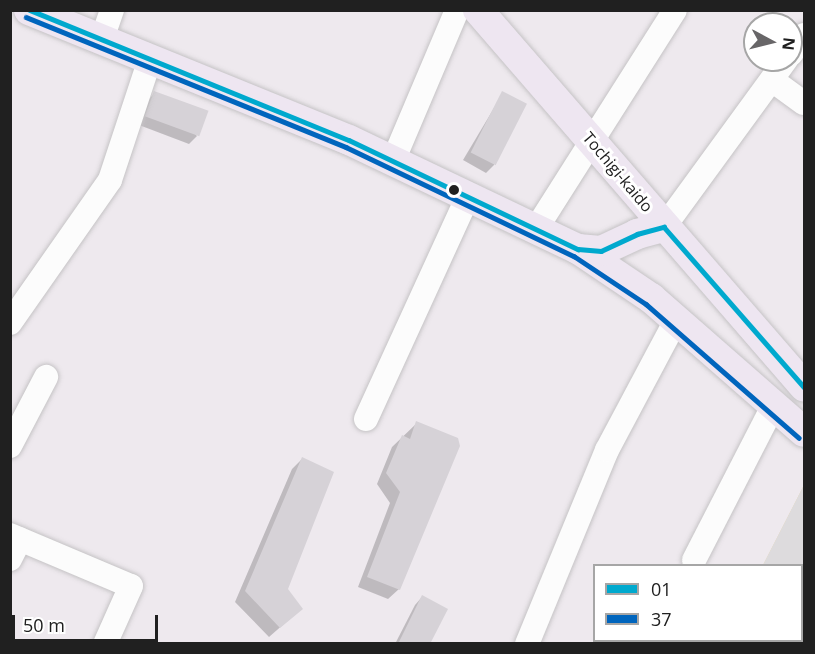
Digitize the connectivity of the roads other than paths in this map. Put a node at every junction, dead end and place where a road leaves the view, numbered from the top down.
1 (29, 10) edge
2 (112, 10) edge
3 (457, 10) edge
4 (478, 10) edge
5 (675, 10) edge
6 (102, 39) junction
7 (150, 59) junction
8 (778, 72) edge
9 (772, 80) junction
10 (804, 103) edge
11 (593, 141) junction
12 (393, 161) junction
13 (631, 188) junction
14 (468, 196) junction
15 (664, 227) junction
16 (536, 229) junction
17 (590, 250) junction
18 (676, 320) junction
19 (10, 323) edge
20 (46, 377) dead end
21 (804, 387) edge
22 (773, 406) junction
23 (366, 419) dead end
24 (804, 432) edge
25 (10, 446) edge
26 (14, 544) edge
27 (694, 560) dead end
28 (105, 644) edge
29 (527, 644) edge

1 - 6 main road
2 - 6 street
3 - 12 street
4 - 11 main road, Tochigi-kaido
5 - 11 street
6 - 7 main road
7 - 12 main road
7 - 19 street
8 - 9 street
9 - 10 street
9 - 15 street
11 - 13 main road, Tochigi-kaido
11 - 16 street
12 - 14 main road
13 - 15 main road, Tochigi-kaido
13 - 17 main road
14 - 16 main road
14 - 23 street
15 - 17 main road
15 - 21 main road, Tochigi-kaido
16 - 17 main road
17 - 18 main road
17 - 22 main road
18 - 22 main road
18 - 29 street
20 - 25 street
22 - 24 main road
22 - 27 street
26 - 28 street

